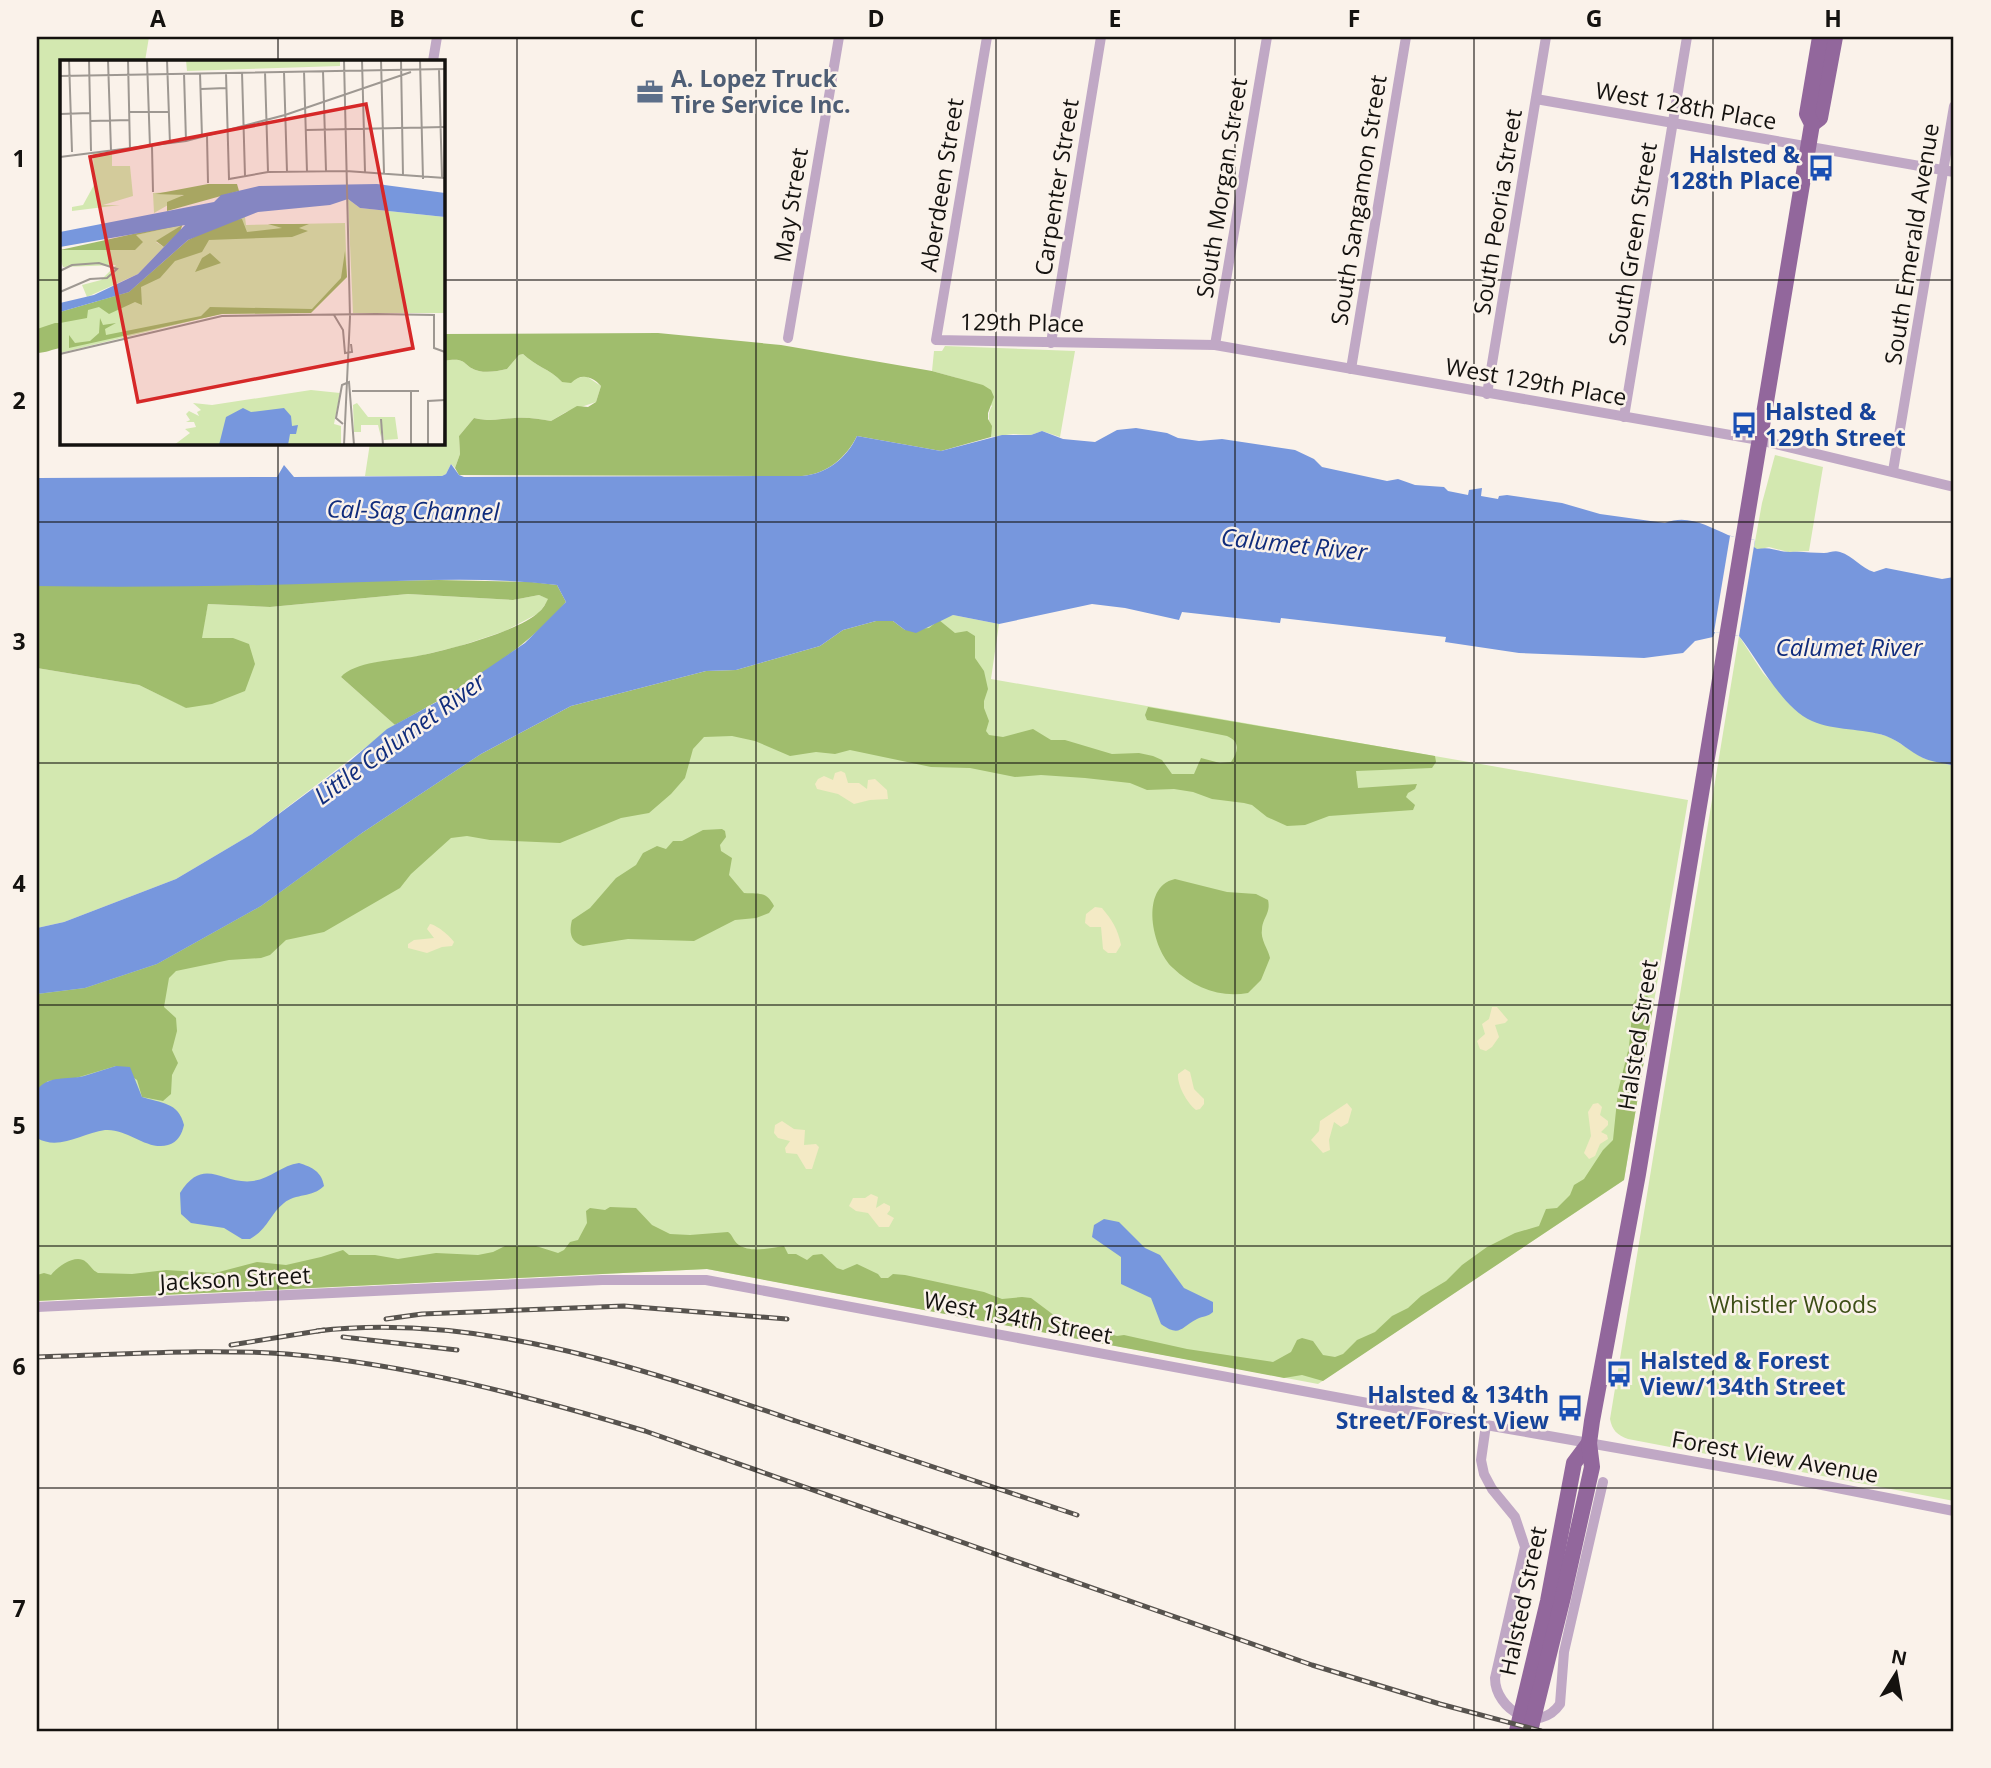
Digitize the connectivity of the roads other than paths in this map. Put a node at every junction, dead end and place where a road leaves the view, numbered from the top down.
1 (437, 37) edge
2 (838, 37) edge
3 (986, 37) edge
4 (1101, 37) edge
5 (1267, 37) edge
6 (1406, 37) edge
7 (1546, 37) edge
8 (1687, 37) edge
9 (1820, 37) edge
10 (1835, 37) edge
11 (433, 60) edge
12 (1536, 99) junction
13 (1954, 106) edge
14 (1672, 123) junction
15 (1812, 124) junction
16 (1808, 147) junction
17 (1949, 171) edge
18 (788, 338) dead end
19 (936, 340) joint
20 (1051, 343) junction
21 (1107, 344) joint
22 (1215, 345) junction
23 (1351, 369) junction
24 (1487, 394) junction
25 (1624, 417) junction
26 (1759, 440) junction
27 (1893, 471) junction
28 (1954, 488) edge
29 (435, 1289) joint
30 (37, 1307) edge
31 (1486, 1425) junction
32 (1589, 1443) junction
33 (1604, 1482) dead end
34 (1954, 1511) edge
35 (1532, 1699) junction
36 (1517, 1731) edge
37 (1530, 1731) edge

1 - 11 street
2 - 18 street, May Street
3 - 19 street, Aberdeen Street
4 - 20 street, Carpenter Street
5 - 22 street, South Morgan Street
6 - 23 street, South Sangamon Street
7 - 12 street, South Peoria Street
8 - 14 street, South Green Street
9 - 15 main road
10 - 15 main road
12 - 14 street, West 128th Place
12 - 24 street, South Peoria Street
13 - 17 street, South Emerald Avenue
14 - 16 street, West 128th Place
14 - 25 street, South Green Street
15 - 16 main road, Halsted Street
16 - 17 street, West 128th Place
16 - 26 main road, Halsted Street
17 - 27 street, South Emerald Avenue
19 - 20 street, 129th Place
20 - 21 street, 129th Place
21 - 22 street, West 129th Place
22 - 23 street, West 129th Place
23 - 24 street, West 129th Place
24 - 25 street, West 129th Place
25 - 26 street, West 129th Place
26 - 27 street, West 129th Place
26 - 32 main road, Halsted Street
27 - 28 street, West 129th Place
29 - 30 street, Jackson Street
29 - 31 street, West 134th Street
31 - 32 street, West 134th Street
31 - 33 street
32 - 34 street, Forest View Avenue
32 - 35 main road, Halsted Street
35 - 36 main road, Halsted Street
35 - 37 main road, Halsted Street

